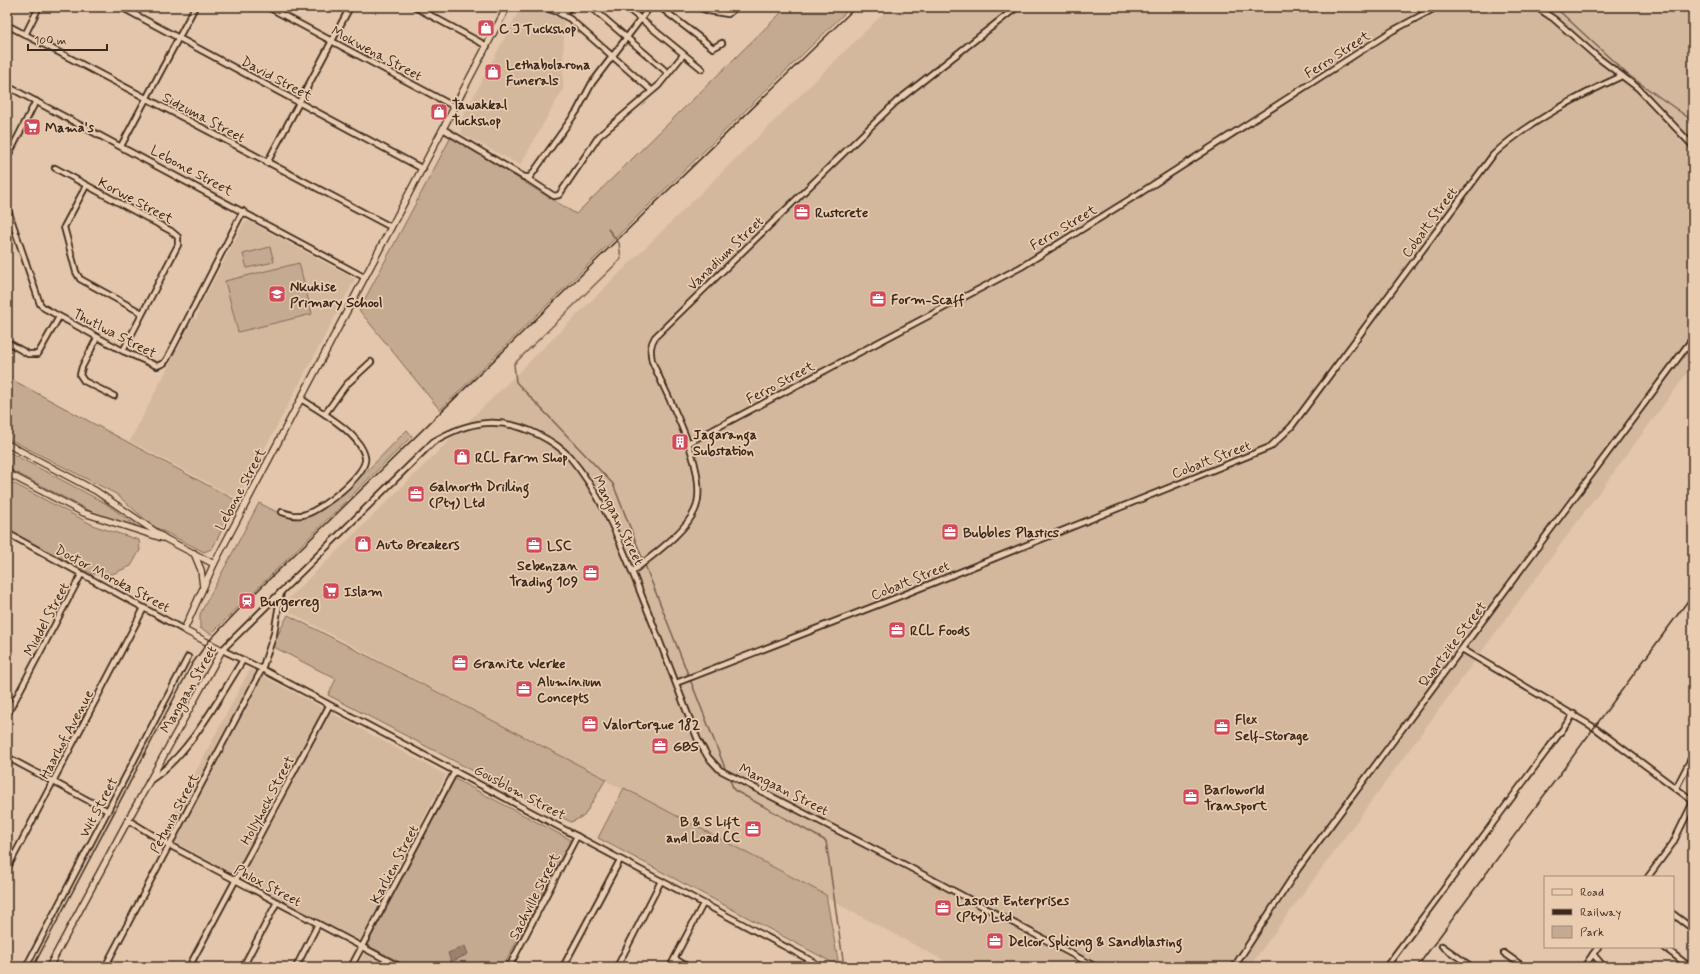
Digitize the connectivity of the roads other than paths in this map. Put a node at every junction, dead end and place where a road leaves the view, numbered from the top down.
1 (39, 7) edge
2 (121, 7) edge
3 (194, 7) edge
4 (268, 7) edge
5 (350, 7) edge
6 (414, 7) edge
7 (507, 7) edge
8 (545, 7) edge
9 (571, 7) edge
10 (591, 7) edge
11 (626, 7) edge
12 (650, 7) edge
13 (660, 7) edge
14 (698, 7) edge
15 (736, 7) edge
16 (1018, 7) edge
17 (1437, 7) edge
18 (1536, 7) edge
19 (708, 9) edge
20 (559, 13) junction
21 (640, 20) junction
22 (7, 25) edge
23 (25, 34) junction
24 (626, 37) junction
25 (178, 38) junction
26 (332, 41) junction
27 (722, 43) dead end
28 (487, 46) junction
29 (611, 55) junction
30 (683, 55) junction
31 (702, 69) dead end
32 (668, 73) junction
33 (1622, 76) junction
34 (7, 86) edge
35 (651, 90) junction
36 (145, 99) junction
37 (36, 101) junction
38 (300, 102) junction
39 (456, 107) junction
40 (443, 129) junction
41 (7, 143) edge
42 (13, 146) junction
43 (121, 146) junction
44 (1693, 146) edge
45 (7, 158) edge
46 (267, 163) junction
47 (55, 168) dead end
48 (423, 169) junction
49 (524, 177) junction
50 (86, 186) junction
51 (7, 206) edge
52 (244, 211) junction
53 (9, 220) edge
54 (391, 227) junction
55 (364, 277) junction
56 (142, 313) junction
57 (59, 317) junction
58 (97, 338) junction
59 (1693, 338) edge
60 (7, 342) edge
61 (123, 351) junction
62 (371, 362) dead end
63 (114, 396) dead end
64 (301, 399) junction
65 (325, 414) junction
66 (688, 443) junction
67 (7, 444) edge
68 (7, 473) edge
69 (282, 512) dead end
70 (7, 533) edge
71 (166, 539) junction
72 (194, 553) junction
73 (214, 564) junction
74 (632, 572) junction
75 (81, 575) junction
76 (203, 588) junction
77 (281, 592) junction
78 (144, 608) junction
79 (184, 630) junction
80 (208, 642) joint
81 (1462, 649) junction
82 (222, 650) junction
83 (188, 657) dead end
84 (242, 660) junction
85 (262, 669) junction
86 (676, 684) junction
87 (329, 706) junction
88 (1574, 714) junction
89 (7, 715) edge
90 (1693, 755) edge
91 (7, 757) edge
92 (455, 771) junction
93 (53, 781) junction
94 (149, 781) junction
95 (1676, 788) junction
96 (1693, 802) edge
97 (108, 811) junction
98 (128, 820) junction
99 (577, 836) junction
100 (169, 845) junction
101 (620, 860) junction
102 (7, 869) edge
103 (1649, 876) edge
104 (236, 881) junction
105 (661, 881) junction
106 (277, 902) junction
107 (703, 904) junction
108 (1674, 915) edge
109 (318, 924) junction
110 (1693, 929) edge
111 (362, 946) junction
112 (1442, 946) dead end
113 (1597, 948) edge
114 (1665, 948) edge
115 (1504, 953) dead end
116 (1593, 954) junction
117 (675, 959) junction
118 (106, 965) edge
119 (510, 965) edge
120 (26, 967) edge
121 (49, 967) edge
122 (114, 967) edge
123 (189, 967) edge
124 (243, 967) edge
125 (296, 967) edge
126 (351, 967) edge
127 (400, 967) edge
128 (518, 967) edge
129 (563, 967) edge
130 (617, 967) edge
131 (670, 967) edge
132 (688, 967) edge
133 (819, 967) edge
134 (1094, 967) edge
135 (1234, 967) edge
136 (1386, 967) edge
137 (1472, 967) edge
138 (1524, 967) edge
139 (1584, 967) edge
140 (1604, 967) edge
141 (1690, 967) edge

1 - 23 street
2 - 25 street, David Street
3 - 25 street
4 - 26 street, Mokwena Street
5 - 26 street
6 - 28 street
7 - 28 street, Lebone Street
8 - 20 street
9 - 20 street
10 - 24 street
11 - 21 street
12 - 21 street
13 - 27 street
14 - 19 street
15 - 19 street
16 - 66 street, Vanadium Street
17 - 66 street, Ferro Street
18 - 33 street
20 - 29 street
21 - 24 street
21 - 30 street
22 - 23 street, Sidzuma Street
23 - 36 street, Sidzuma Street
24 - 29 street
24 - 32 street
25 - 36 street
25 - 38 street, David Street
26 - 38 street
26 - 39 street, Mokwena Street
28 - 39 street, Lebone Street
29 - 35 street
29 - 49 street
30 - 31 street
30 - 32 street
32 - 35 street
33 - 44 street
33 - 86 street, Cobalt Street
34 - 37 street, Lebone Street
35 - 49 street
36 - 43 street
36 - 46 street, Sidzuma Street
37 - 42 street
37 - 43 street, Lebone Street
38 - 46 street
38 - 48 street, David Street
39 - 40 street, Lebone Street
40 - 48 street, Lebone Street
40 - 49 street
41 - 42 street
42 - 45 street
43 - 52 street, Lebone Street
46 - 54 street, Sidzuma Street
47 - 50 street, Korwe Street
48 - 54 street, Lebone Street
50 - 56 street
50 - 56 street, Korwe Street
51 - 53 street, Thutlwa Street
52 - 55 street, Lebone Street
52 - 61 street, Thutlwa Street
53 - 57 street, Thutlwa Street
54 - 55 street, Lebone Street
55 - 64 street, Lebone Street
56 - 61 street, Korwe Street
57 - 58 street, Thutlwa Street
57 - 60 street
58 - 61 street, Thutlwa Street
58 - 63 street
59 - 81 street, Quartzite Street
62 - 65 street
64 - 65 street
64 - 73 street, Lebone Street
65 - 69 street
66 - 74 street, Vanadium Street
67 - 71 street
68 - 71 street
70 - 75 street, Doctor Moroka Street
71 - 72 street
72 - 73 street
72 - 76 street
73 - 76 street, Lebone Street
74 - 77 street, Mangaan Street
74 - 86 street, Mangaan Street
75 - 78 street, Doctor Moroka Street
75 - 89 street, Middel Street
76 - 79 street, Lebone Street
77 - 82 street, Mangaan Street
77 - 85 street, Petunia Street
78 - 79 street, Doctor Moroka Street
78 - 93 street, Haarhof Avenue
79 - 80 street, Doctor Moroka Street
80 - 82 street, Gousblom Street
81 - 88 street
81 - 135 street, Quartzite Street
82 - 84 street, Gousblom Street
82 - 94 street, Mangaan Street
83 - 97 street, Wit Street
84 - 85 street, Gousblom Street
84 - 94 street
85 - 87 street, Gousblom Street
85 - 100 street, Petunia Street
86 - 134 street, Mangaan Street
87 - 92 street, Gousblom Street
87 - 104 street, Hollyhock Street
88 - 95 street
88 - 136 street
90 - 95 street
91 - 93 street
92 - 99 street, Gousblom Street
92 - 111 street, Karlien Street
93 - 97 street
93 - 102 street, Haarhof Avenue
94 - 98 street, Mangaan Street
95 - 96 street
96 - 103 street
97 - 120 street, Wit Street
98 - 100 street, Phlox Street
98 - 121 street, Mangaan Street
99 - 101 street, Gousblom Street
99 - 119 street, Sachville Street
100 - 104 street, Phlox Street
100 - 118 street, Petunia Street
101 - 105 street, Gousblom Street
101 - 129 street
104 - 106 street, Phlox Street
104 - 123 street, Hollyhock Street
105 - 107 street, Gousblom Street
105 - 130 street
106 - 109 street, Phlox Street
106 - 124 street
107 - 117 street
107 - 133 street, Gousblom Street
108 - 110 street
109 - 111 street, Phlox Street
109 - 125 street
111 - 126 street, Karlien Street
111 - 127 street, Phlox Street
112 - 137 street
113 - 116 street
114 - 141 street
115 - 138 street
116 - 139 street
116 - 140 street
117 - 131 street
117 - 132 street
118 - 122 street
119 - 128 street

